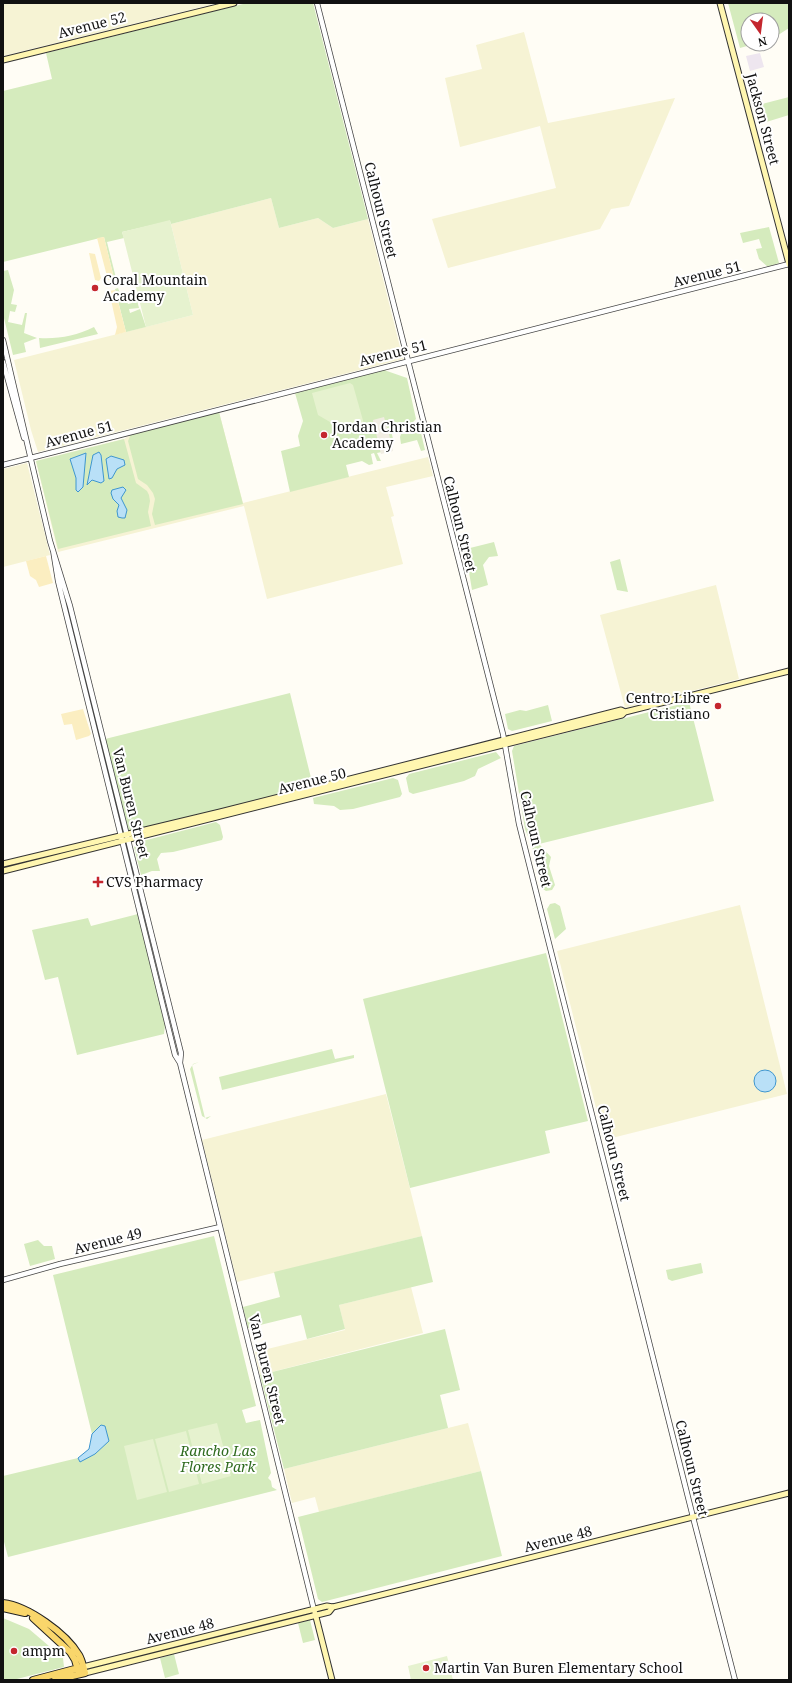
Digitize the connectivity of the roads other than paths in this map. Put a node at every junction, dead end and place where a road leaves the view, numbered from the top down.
1 (234, 3) edge
2 (317, 3) edge
3 (720, 3) edge
4 (3, 60) edge
5 (789, 264) edge
6 (3, 340) edge
7 (408, 361) junction
8 (3, 362) edge
9 (25, 440) junction
10 (30, 458) junction
11 (3, 465) edge
12 (789, 671) edge
13 (504, 742) junction
14 (124, 838) junction
15 (95, 841) junction
16 (60, 856) junction
17 (17, 860) junction
18 (3, 864) edge
19 (3, 871) edge
20 (220, 1227) junction
21 (3, 1280) edge
22 (789, 1493) edge
23 (693, 1517) junction
24 (3, 1603) edge
25 (3, 1608) edge
26 (315, 1612) junction
27 (169, 1646) junction
28 (128, 1662) junction
29 (81, 1670) junction
30 (33, 1680) edge
31 (55, 1680) edge
32 (332, 1680) edge
33 (735, 1680) edge

1 - 4 main road, Avenue 52
2 - 7 street, Calhoun Street
3 - 5 main road, Jackson Street
5 - 7 street, Avenue 51
6 - 9 street, Van Buren Street
7 - 10 street, Avenue 51
7 - 13 street, Calhoun Street
8 - 9 street, Van Buren Street
9 - 10 street, Van Buren Street
10 - 11 street, Avenue 51
10 - 14 street, Van Buren Street
12 - 13 main road, Avenue 50
13 - 14 main road, Avenue 50
13 - 23 street, Calhoun Street
14 - 15 main road, Avenue 50
14 - 16 main road, Avenue 50
14 - 20 street, Van Buren Street
15 - 16 main road
15 - 17 main road, Avenue 50
16 - 17 main road
16 - 19 main road, Avenue 50
17 - 18 main road, Avenue 50
20 - 21 street, Avenue 49
20 - 26 street, Van Buren Street
22 - 23 main road, Avenue 48
23 - 26 main road, Avenue 48
23 - 33 street, Calhoun Street
24 - 29 main road
25 - 29 main road
26 - 27 main road, Avenue 48
26 - 28 main road, Avenue 48
26 - 32 main road, Van Buren Street
27 - 28 main road
27 - 29 main road, Avenue 48
28 - 29 main road, Avenue 48
29 - 30 main road, Avenue 48
29 - 31 main road, Avenue 48

